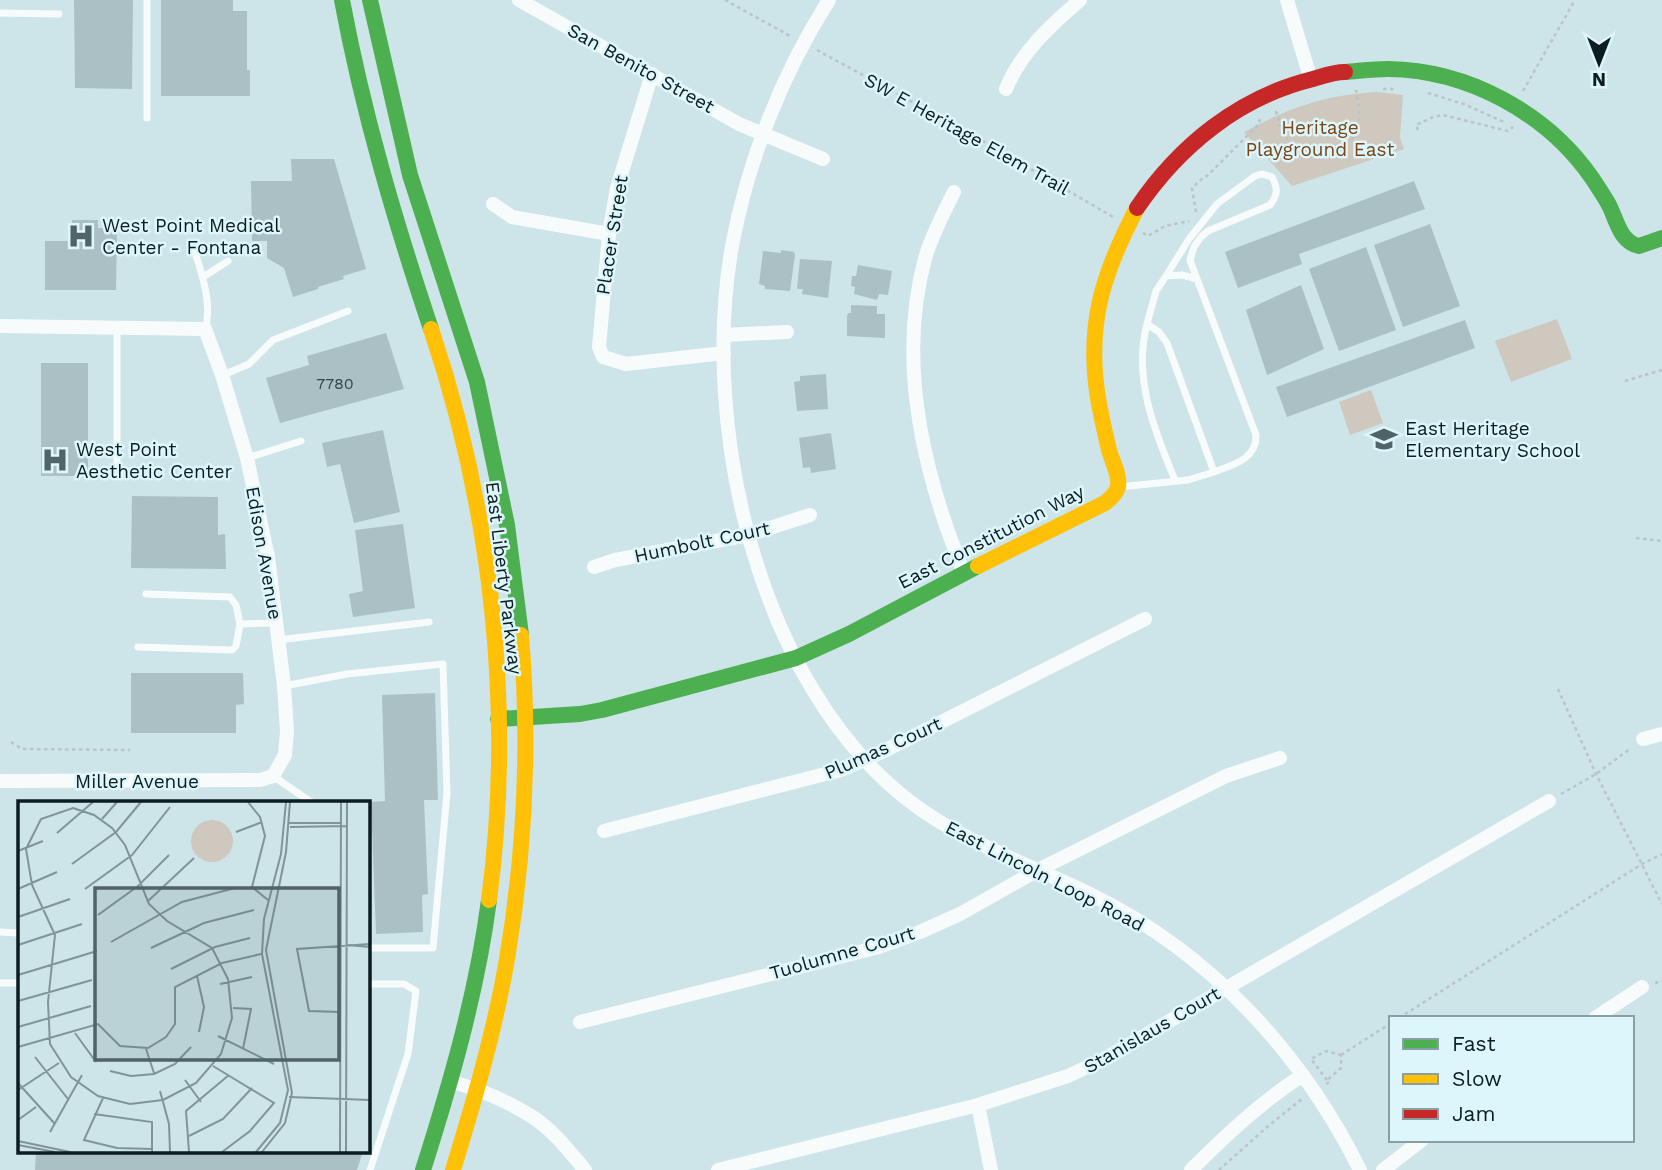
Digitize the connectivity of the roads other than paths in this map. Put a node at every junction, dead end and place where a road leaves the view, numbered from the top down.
1 (147, 0) edge
2 (342, 0) edge
3 (370, 0) edge
4 (519, 0) edge
5 (829, 0) edge
6 (1080, 0) edge
7 (1287, 0) edge
8 (0, 13) edge
9 (59, 14) dead end
10 (652, 74) junction
11 (1310, 77) junction
12 (1006, 89) dead end
13 (147, 118) dead end
14 (763, 135) junction
15 (823, 159) dead end
16 (954, 192) dead end
17 (493, 204) dead end
18 (609, 234) junction
19 (1662, 239) edge
20 (194, 246) dead end
21 (228, 261) dead end
22 (1166, 276) junction
23 (203, 277) junction
24 (1197, 279) junction
25 (348, 312) dead end
26 (1147, 324) junction
27 (0, 326) edge
28 (117, 328) junction
29 (205, 329) junction
30 (787, 332) dead end
31 (724, 335) junction
32 (724, 353) junction
33 (222, 375) junction
34 (301, 441) dead end
35 (247, 458) junction
36 (117, 466) dead end
37 (1214, 472) junction
38 (1175, 480) junction
39 (1118, 487) junction
40 (810, 515) dead end
41 (748, 535) junction
42 (594, 567) dead end
43 (964, 573) junction
44 (146, 594) dead end
45 (1145, 619) dead end
46 (276, 622) junction
47 (429, 622) dead end
48 (240, 624) junction
49 (278, 640) junction
50 (138, 647) dead end
51 (796, 657) junction
52 (284, 686) junction
53 (526, 718) junction
54 (498, 719) junction
55 (1662, 734) edge
56 (1643, 739) road end
57 (1280, 758) dead end
58 (863, 761) junction
59 (273, 776) junction
60 (0, 781) edge
61 (308, 801) edge
62 (1549, 801) road end
63 (604, 831) dead end
64 (1038, 870) junction
65 (0, 932) edge
66 (18, 933) edge
67 (369, 948) edge
68 (0, 983) edge
69 (18, 983) edge
70 (369, 984) edge
71 (1226, 987) junction
72 (1642, 987) dead end
73 (1598, 1016) edge
74 (580, 1022) dead end
75 (1303, 1075) junction
76 (452, 1082) junction
77 (478, 1089) junction
78 (978, 1105) junction
79 (1419, 1142) edge
80 (370, 1170) edge
81 (423, 1170) edge
82 (453, 1170) edge
83 (585, 1170) edge
84 (718, 1170) edge
85 (991, 1170) edge
86 (1191, 1170) edge
87 (1360, 1170) edge
88 (1383, 1170) edge

1 - 13 lane
2 - 54 street, East Liberty Parkway
3 - 53 street, East Liberty Parkway
4 - 10 street, San Benito Street
5 - 14 street, East Lincoln Loop Road
6 - 12 street
7 - 11 street
8 - 9 lane
10 - 14 street, San Benito Street
10 - 18 street, Placer Street
11 - 19 street
11 - 39 street
14 - 15 street, San Benito Street
14 - 31 street, East Lincoln Loop Road
16 - 43 street
17 - 18 street
18 - 32 street, Placer Street
20 - 23 lane
21 - 23 lane
22 - 24 lane
22 - 24 lane
22 - 26 lane
23 - 29 lane
24 - 37 lane
25 - 33 lane
26 - 37 lane
26 - 38 lane
27 - 28 street
28 - 29 street
28 - 36 lane
29 - 33 street, Edison Avenue
30 - 31 street
31 - 32 street, East Lincoln Loop Road
32 - 41 street, East Lincoln Loop Road
33 - 35 street, Edison Avenue
34 - 35 lane
35 - 46 street, Edison Avenue
37 - 38 lane
38 - 39 lane
39 - 43 street, East Constitution Way
40 - 41 street, Humbolt Court
41 - 42 street, Humbolt Court
41 - 51 street, East Lincoln Loop Road
43 - 51 street, East Constitution Way
44 - 48 lane
45 - 58 street, Plumas Court
46 - 48 lane
46 - 49 street, Edison Avenue
47 - 49 lane
48 - 50 lane
49 - 52 street, Edison Avenue
51 - 53 street, East Constitution Way
51 - 58 street, East Lincoln Loop Road
52 - 59 street, Edison Avenue
52 - 67 lane
53 - 54 street, East Constitution Way
53 - 77 street, East Liberty Parkway
54 - 76 street, East Liberty Parkway
55 - 56 street
57 - 64 street, Tuolumne Court
58 - 63 street, Plumas Court
58 - 64 street, East Lincoln Loop Road
59 - 60 street, Miller Avenue
59 - 61 lane
62 - 71 street, Stanislaus Court
64 - 71 street, East Lincoln Loop Road
64 - 74 street, Tuolumne Court
65 - 66 lane
68 - 69 lane
70 - 80 lane
71 - 75 street, East Lincoln Loop Road
71 - 78 street, Stanislaus Court
72 - 73 street
75 - 86 street
75 - 87 street, East Lincoln Loop Road
76 - 77 street
76 - 81 street, East Liberty Parkway
77 - 82 street, East Liberty Parkway
77 - 83 street
78 - 84 street, Stanislaus Court
78 - 85 street
79 - 88 street

